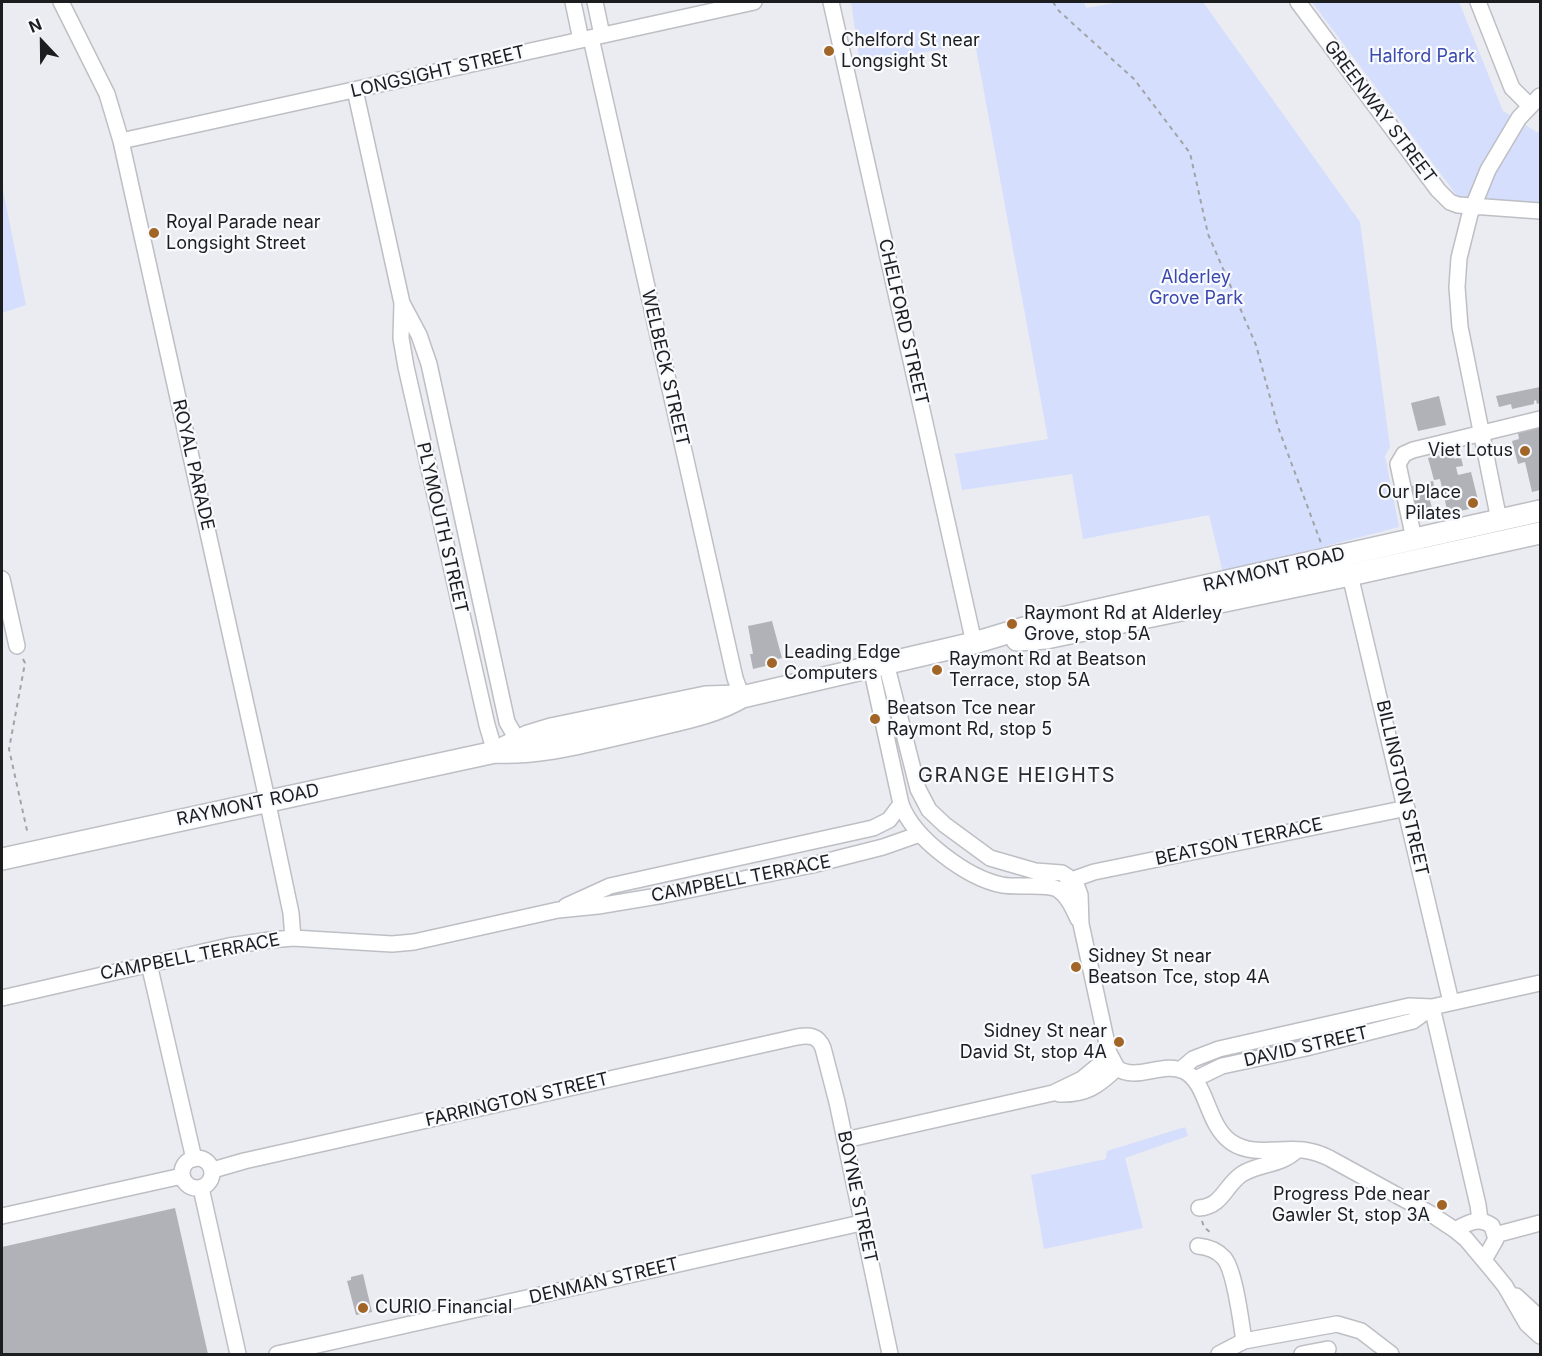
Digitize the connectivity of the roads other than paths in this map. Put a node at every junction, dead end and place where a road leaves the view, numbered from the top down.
1 (61, 2) edge
2 (573, 2) edge
3 (595, 2) edge
4 (754, 2) edge
5 (831, 2) edge
6 (1298, 2) edge
7 (1478, 2) edge
8 (591, 38) junction
9 (355, 90) junction
10 (1535, 100) edge
11 (121, 141) junction
12 (1472, 206) junction
13 (1540, 211) edge
14 (402, 303) junction
15 (1540, 419) edge
16 (1482, 432) junction
17 (1540, 511) edge
18 (1499, 520) junction
19 (1540, 533) edge
20 (1414, 539) junction
21 (1348, 565) junction
22 (2, 579) edge
23 (974, 643) junction
24 (17, 646) road end
25 (879, 665) junction
26 (742, 697) junction
27 (518, 741) junction
28 (908, 748) junction
29 (891, 751) junction
30 (495, 752) junction
31 (267, 801) junction
32 (901, 804) junction
33 (1407, 807) junction
34 (870, 829) junction
35 (920, 834) junction
36 (879, 848) junction
37 (2, 859) edge
38 (1072, 881) junction
39 (1059, 891) junction
40 (558, 910) junction
41 (1081, 924) junction
42 (293, 938) junction
43 (149, 964) junction
44 (1540, 983) edge
45 (2, 998) edge
46 (1451, 1002) junction
47 (1431, 1007) junction
48 (820, 1041) joint
49 (1114, 1062) junction
50 (1180, 1070) junction
51 (1195, 1079) junction
52 (845, 1140) junction
53 (1297, 1150) junction
54 (194, 1159) junction
55 (213, 1170) junction
56 (182, 1176) junction
57 (201, 1188) junction
58 (1199, 1208) dead end
59 (2, 1216) edge
60 (1480, 1220) junction
61 (861, 1223) junction
62 (1540, 1223) edge
63 (1455, 1230) junction
64 (1495, 1235) junction
65 (1198, 1246) dead end
66 (1484, 1260) junction
67 (1505, 1286) junction
68 (1540, 1318) edge
69 (1540, 1336) edge
70 (1244, 1341) junction
71 (1328, 1349) dead end
72 (237, 1354) edge
73 (277, 1354) edge
74 (890, 1354) edge
75 (1219, 1354) edge
76 (1302, 1354) edge
77 (1391, 1354) edge

1 - 11 street, ROYAL PARADE
2 - 8 street, WELBECK STREET
3 - 8 street, WELBECK STREET
4 - 8 street, LONGSIGHT STREET
5 - 23 street, CHELFORD STREET
6 - 12 street, GREENWAY STREET
7 - 10 street
8 - 9 street, LONGSIGHT STREET
8 - 26 street, WELBECK STREET
9 - 11 street, LONGSIGHT STREET
9 - 14 street, PLYMOUTH STREET
10 - 12 street
11 - 31 street, ROYAL PARADE
12 - 13 street, GREENWAY STREET
12 - 16 street
14 - 27 street, PLYMOUTH STREET
14 - 30 street, PLYMOUTH STREET
15 - 16 street
16 - 18 street
16 - 20 street
17 - 18 main road, RAYMONT ROAD
18 - 20 main road, RAYMONT ROAD
19 - 21 main road, RAYMONT ROAD
20 - 21 main road, RAYMONT ROAD
21 - 23 main road, RAYMONT ROAD
21 - 33 street, BILLINGTON STREET
22 - 24 street
23 - 25 main road, RAYMONT ROAD
25 - 26 main road, RAYMONT ROAD
25 - 28 street
25 - 29 street
26 - 27 main road, RAYMONT ROAD
26 - 30 main road, RAYMONT ROAD
27 - 30 main road, RAYMONT ROAD
28 - 29 street
28 - 38 street
29 - 32 street
30 - 31 main road, RAYMONT ROAD
31 - 37 main road, RAYMONT ROAD
31 - 42 street, ROYAL PARADE
32 - 34 street, CAMPBELL TERRACE
32 - 35 street
33 - 38 street, BEATSON TERRACE
33 - 46 street, BILLINGTON STREET
34 - 36 street
34 - 40 street, CAMPBELL TERRACE
35 - 36 street, CAMPBELL TERRACE
35 - 39 street
36 - 40 street, CAMPBELL TERRACE
38 - 39 street, BEATSON TERRACE
38 - 41 street
39 - 41 street
40 - 42 street, CAMPBELL TERRACE
41 - 49 street
42 - 43 street, CAMPBELL TERRACE
43 - 45 street, CAMPBELL TERRACE
43 - 54 street
44 - 46 street, DAVID STREET
46 - 47 street, DAVID STREET
47 - 50 street, DAVID STREET
47 - 51 street, DAVID STREET
47 - 60 street
48 - 52 street, BOYNE STREET
48 - 55 street, FARRINGTON STREET
49 - 50 street
49 - 52 street
50 - 51 street
51 - 53 street
52 - 61 street, BOYNE STREET
53 - 58 street
53 - 63 street
54 - 55 street
54 - 56 street
55 - 57 street
56 - 57 street
56 - 59 street
57 - 72 street
60 - 63 street
60 - 64 street
61 - 73 street, DENMAN STREET
61 - 74 street, BOYNE STREET
62 - 64 street
63 - 66 street
64 - 66 street
65 - 70 street
66 - 67 street
67 - 68 street
67 - 69 street
70 - 75 street
70 - 77 street
71 - 76 street

